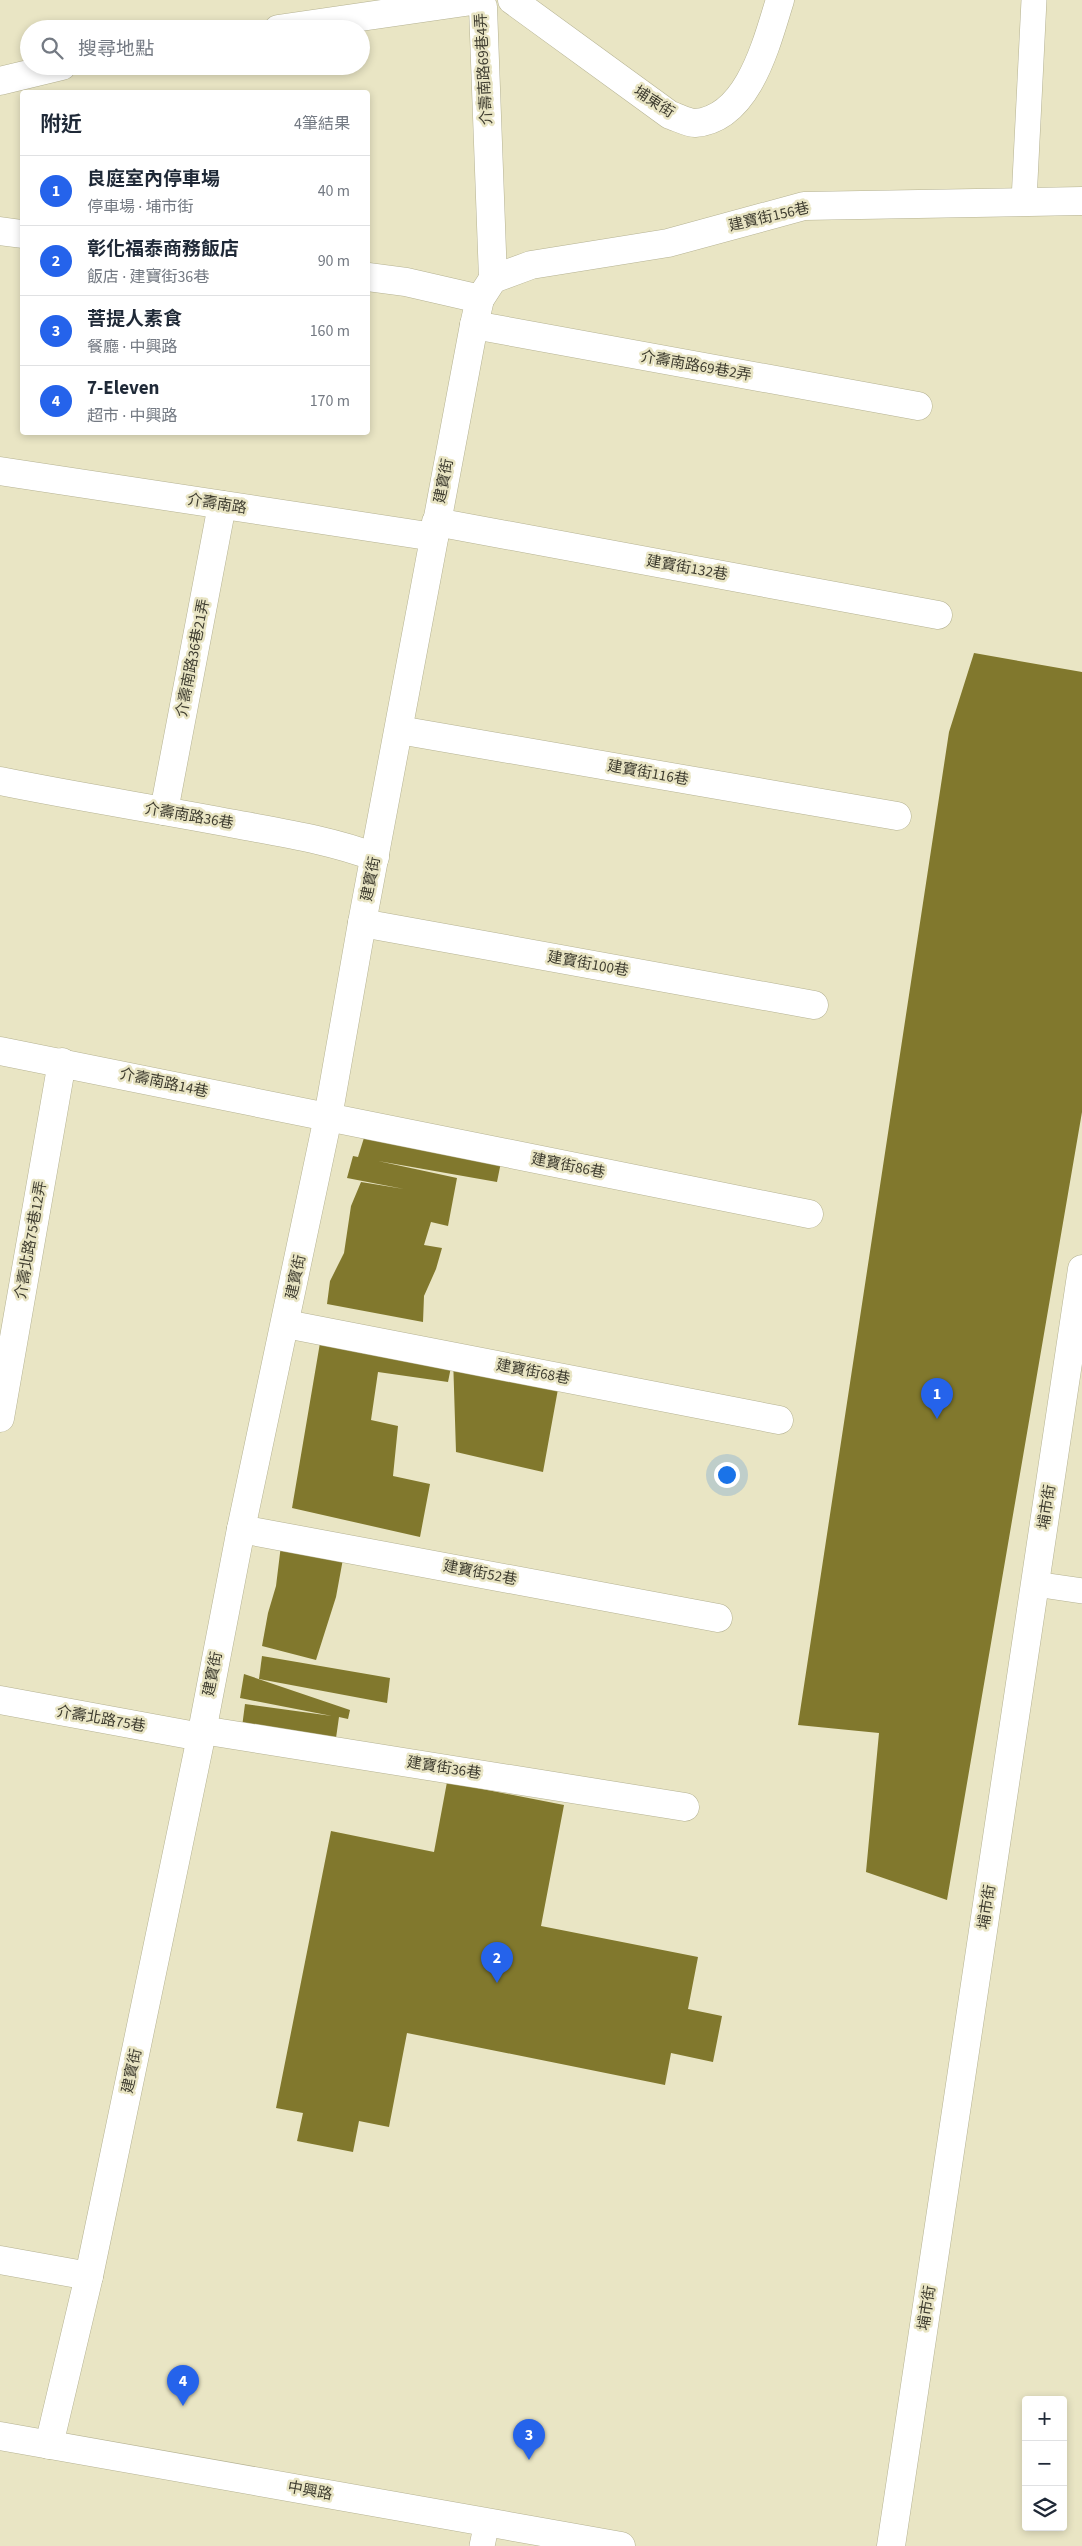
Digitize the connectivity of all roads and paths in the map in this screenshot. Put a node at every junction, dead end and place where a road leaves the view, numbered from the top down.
1 (512, 0) edge
2 (780, 0) edge
3 (1034, 0) edge
4 (338, 20) edge
5 (25, 75) edge
6 (0, 81) edge
7 (1024, 201) junction
8 (1082, 202) edge
9 (0, 231) edge
10 (20, 234) edge
11 (370, 278) edge
12 (486, 289) junction
13 (474, 326) junction
14 (918, 406) dead end
15 (0, 471) edge
16 (222, 505) junction
17 (435, 530) junction
18 (938, 615) dead end
19 (399, 730) junction
20 (0, 781) edge
21 (164, 810) junction
22 (897, 816) dead end
23 (375, 857) junction
24 (362, 923) junction
25 (814, 1005) dead end
26 (0, 1051) edge
27 (62, 1062) junction
28 (328, 1117) junction
29 (808, 1214) dead end
30 (1082, 1269) edge
31 (286, 1324) junction
32 (1072, 1411) edge
33 (0, 1418) edge
34 (779, 1420) dead end
35 (241, 1528) junction
36 (1035, 1584) junction
37 (1082, 1591) edge
38 (718, 1618) dead end
39 (0, 1700) edge
40 (202, 1733) junction
41 (685, 1807) dead end
42 (0, 2260) edge
43 (89, 2276) junction
44 (0, 2436) edge
45 (49, 2444) junction
46 (485, 2534) edge
47 (621, 2546) edge
48 (891, 2546) edge

1 - 2 street, 埔東街
3 - 7 lane
4 - 12 street, 介壽南路69巷4弄
5 - 6 street
7 - 8 street, 建寶街156巷
7 - 12 street, 建寶街156巷
9 - 10 street
11 - 12 street
12 - 13 street, 建寶街
13 - 14 street, 介壽南路69巷2弄
13 - 17 street, 建寶街
15 - 16 street, 介壽南路
16 - 17 street, 介壽南路
16 - 21 street, 介壽南路36巷21弄
17 - 18 street, 建寶街132巷
17 - 19 street, 建寶街
19 - 22 street, 建寶街116巷
19 - 23 street, 建寶街
20 - 21 street, 介壽南路36巷
21 - 23 street, 介壽南路36巷
23 - 24 street, 建寶街
24 - 25 street, 建寶街100巷
24 - 28 street, 建寶街
26 - 27 street, 介壽南路14巷
27 - 28 street, 介壽南路14巷
27 - 33 street, 介壽北路75巷12弄
28 - 29 street, 建寶街86巷
28 - 31 street, 建寶街
30 - 32 street, 埔市街
31 - 34 street, 建寶街68巷
31 - 35 street, 建寶街
32 - 36 street, 埔市街
35 - 38 street, 建寶街52巷
35 - 40 street, 建寶街
36 - 37 lane
36 - 48 street, 埔市街
39 - 40 street, 介壽北路75巷
40 - 41 street, 建寶街36巷
40 - 43 street, 建寶街
42 - 43 street
43 - 45 street, 建寶街
44 - 45 street, 中興路
45 - 46 street, 中興路
46 - 47 street, 中興路

